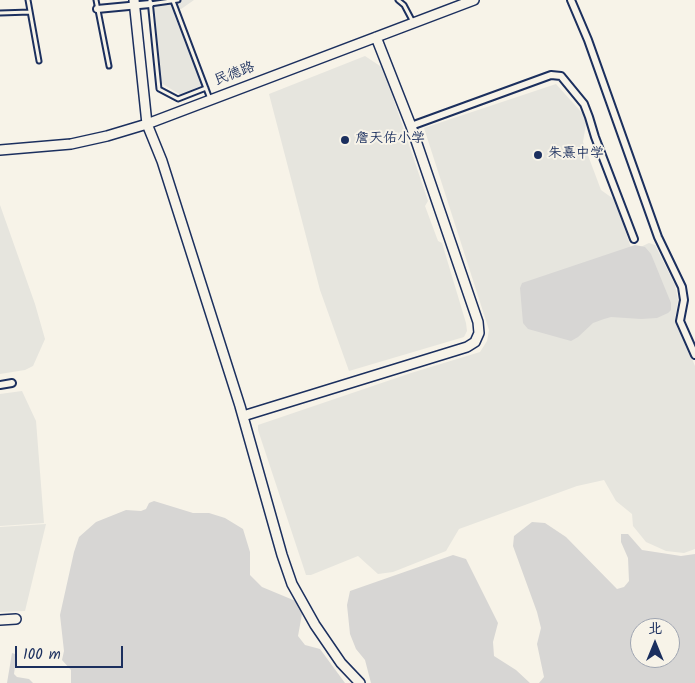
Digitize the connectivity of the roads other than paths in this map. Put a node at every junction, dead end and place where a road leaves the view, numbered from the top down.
1 (28, 0) edge
2 (96, 0) edge
3 (178, 0) edge
4 (398, 0) edge
5 (474, 0) edge
6 (571, 0) edge
7 (173, 1) edge
8 (150, 2) edge
9 (135, 3) edge
10 (97, 8) junction
11 (30, 12) junction
12 (0, 13) edge
13 (414, 23) junction
14 (376, 37) junction
15 (39, 61) dead end
16 (109, 66) dead end
17 (206, 88) junction
18 (210, 100) junction
19 (147, 124) junction
20 (411, 126) junction
21 (0, 150) edge
22 (634, 239) dead end
23 (695, 355) edge
24 (12, 383) dead end
25 (0, 385) edge
26 (243, 416) junction
27 (16, 619) dead end
28 (0, 620) edge
29 (360, 683) edge

1 - 11 lane
2 - 10 lane
3 - 7 lane
4 - 13 lane
5 - 13 street, 民德路
6 - 23 street
7 - 8 lane
7 - 17 lane
8 - 9 street
8 - 17 lane
9 - 10 street
9 - 19 street
10 - 16 lane
11 - 12 lane
11 - 15 lane
13 - 14 street, 民德路
14 - 18 street, 民德路
14 - 20 street
17 - 18 lane
18 - 19 street, 民德路
19 - 21 street, 民德路
19 - 26 street
20 - 22 street
20 - 26 street
24 - 25 street
26 - 29 street
27 - 28 street

